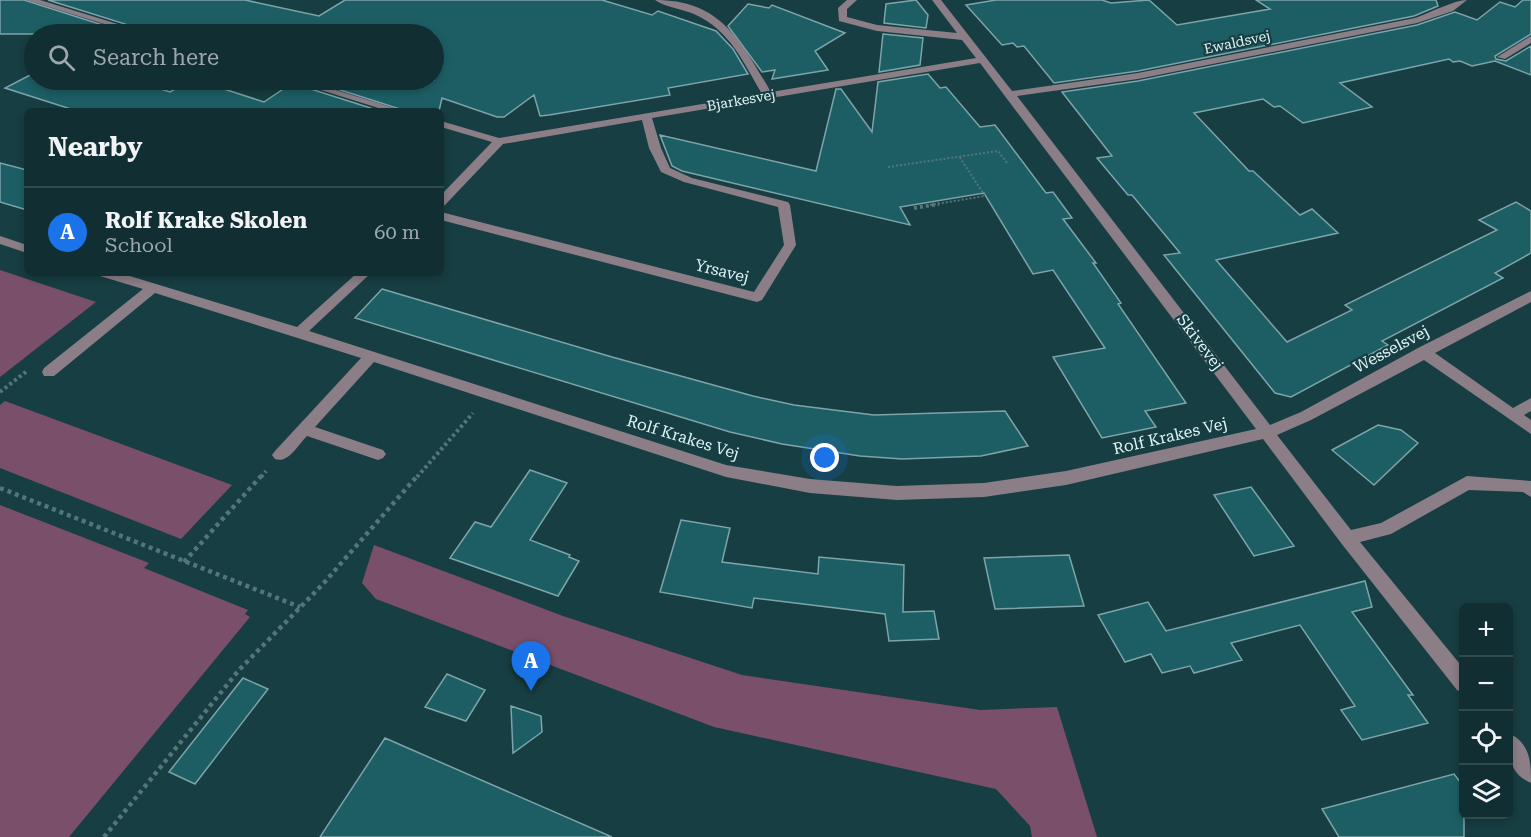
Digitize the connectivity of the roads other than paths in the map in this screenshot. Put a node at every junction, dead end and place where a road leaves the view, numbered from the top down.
1 (30, 0) edge
2 (659, 0) edge
3 (853, 0) edge
4 (936, 0) edge
5 (1463, 0) edge
6 (111, 24) edge
7 (965, 37) junction
8 (1531, 39) edge
9 (1502, 57) dead end
10 (982, 60) junction
11 (328, 90) edge
12 (1011, 94) junction
13 (768, 95) junction
14 (389, 108) edge
15 (647, 118) junction
16 (444, 125) edge
17 (499, 141) junction
18 (444, 199) edge
19 (444, 217) edge
20 (0, 240) edge
21 (24, 248) edge
22 (115, 276) edge
23 (362, 276) edge
24 (153, 288) junction
25 (1531, 296) edge
26 (299, 333) junction
27 (1423, 352) junction
28 (371, 356) junction
29 (49, 372) dead end
30 (1531, 404) edge
31 (1513, 415) junction
32 (1531, 428) edge
33 (304, 429) junction
34 (1268, 432) junction
35 (378, 454) dead end
36 (280, 455) road end
37 (1531, 490) edge
38 (1347, 538) junction
39 (1459, 678) edge
40 (1513, 748) edge
41 (1531, 773) edge

1 - 6 street
2 - 13 street
3 - 7 street
4 - 7 street, Skivevej
5 - 12 street, Ewaldsvej
7 - 10 street, Skivevej
8 - 9 street
10 - 12 street, Skivevej
10 - 13 street, Bjarkesvej
11 - 14 street
12 - 34 street, Skivevej
13 - 15 street, Bjarkesvej
15 - 17 street, Bjarkesvej
15 - 19 street, Yrsavej
16 - 17 street, Bjarkesvej
17 - 18 street
20 - 21 street
22 - 24 street, Rolf Krakes Vej
23 - 26 street
24 - 26 street, Rolf Krakes Vej
24 - 29 street
25 - 27 street, Wesselsvej
26 - 28 street, Rolf Krakes Vej
27 - 31 street
27 - 34 street, Wesselsvej
28 - 33 street
28 - 34 street, Rolf Krakes Vej
30 - 31 street
31 - 32 street
33 - 35 street
33 - 36 street
34 - 38 street, Skivevej
37 - 38 street
38 - 39 street, Skivevej
40 - 41 street

